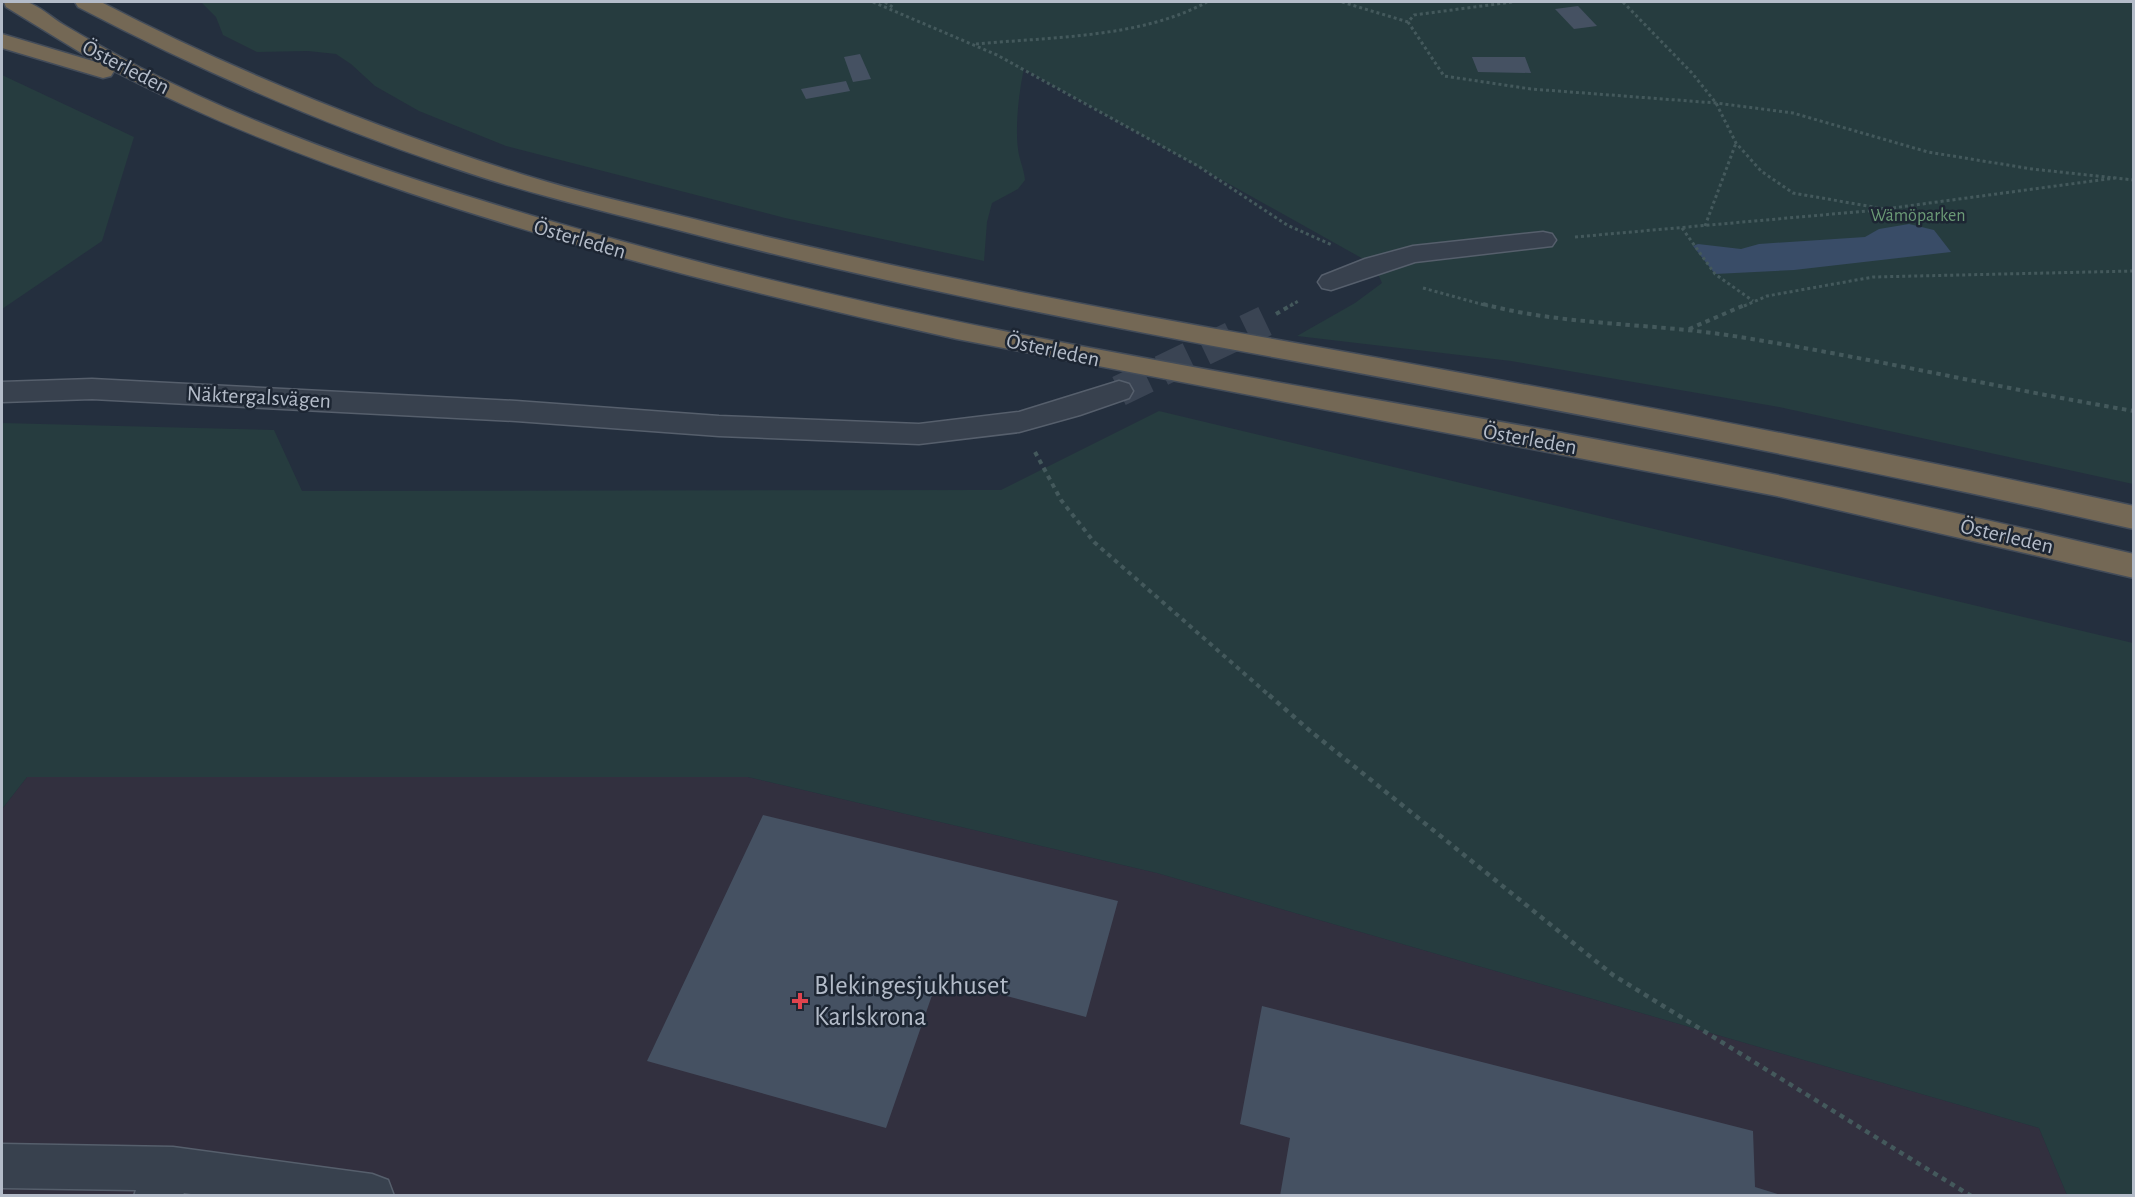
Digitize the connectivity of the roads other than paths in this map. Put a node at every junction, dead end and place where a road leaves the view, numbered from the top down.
1 (14, 2) edge
2 (86, 2) edge
3 (111, 2) edge
4 (2, 14) edge
5 (138, 30) junction
6 (2, 41) edge
7 (108, 62) junction
8 (177, 93) junction
9 (1543, 240) road end
10 (1331, 282) dead end
11 (1119, 391) tunnel mouth
12 (2, 392) edge
13 (2133, 518) edge
14 (2133, 566) edge
15 (2, 1166) edge
16 (165, 1182) edge
17 (372, 1196) edge

1 - 7 highway, Österleden
2 - 5 highway, Österleden
3 - 5 highway
4 - 7 highway
5 - 13 highway, Österleden
6 - 8 highway
7 - 8 highway, Österleden
8 - 14 highway, Österleden
9 - 10 street
11 - 12 street, Näktergalsvägen
15 - 16 street
16 - 17 street

